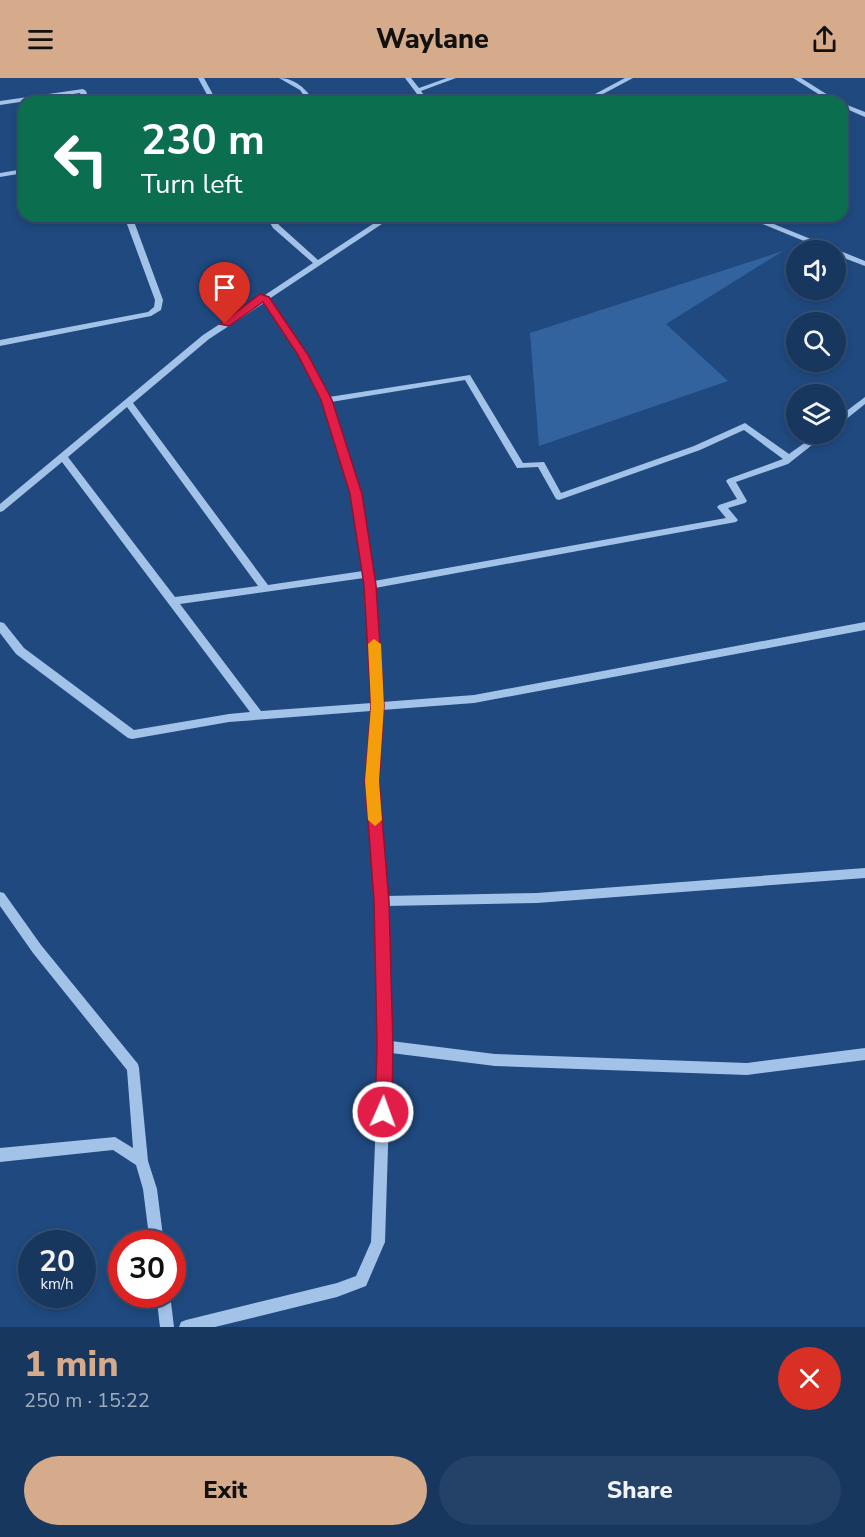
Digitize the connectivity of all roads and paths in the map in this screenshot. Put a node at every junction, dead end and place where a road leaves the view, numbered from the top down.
1 (201, 78) edge
2 (282, 78) edge
3 (408, 78) edge
4 (453, 78) edge
5 (630, 78) edge
6 (796, 78) edge
7 (417, 90) junction
8 (45, 96) edge
9 (85, 96) edge
10 (211, 96) edge
11 (308, 96) edge
12 (422, 96) edge
13 (595, 96) edge
14 (826, 96) edge
15 (18, 100) edge
16 (0, 103) edge
17 (848, 108) edge
18 (865, 115) edge
19 (18, 172) edge
20 (0, 175) edge
21 (130, 222) edge
22 (274, 222) edge
23 (381, 222) edge
24 (762, 222) edge
25 (807, 240) edge
26 (846, 256) edge
27 (317, 263) junction
28 (865, 264) edge
29 (264, 297) junction
30 (0, 343) edge
31 (326, 400) junction
32 (865, 400) edge
33 (128, 402) junction
34 (846, 415) edge
35 (809, 444) edge
36 (63, 456) junction
37 (789, 459) junction
38 (0, 509) edge
39 (369, 580) junction
40 (265, 588) junction
41 (175, 602) junction
42 (0, 626) edge
43 (865, 626) edge
44 (377, 706) junction
45 (259, 716) junction
46 (865, 873) edge
47 (0, 897) edge
48 (381, 901) junction
49 (385, 1046) junction
50 (865, 1054) edge
51 (0, 1155) edge
52 (141, 1161) junction
53 (155, 1230) edge
54 (165, 1308) edge
55 (167, 1327) edge
56 (186, 1327) edge

1 - 10 street
2 - 11 street
3 - 7 street
4 - 7 street
5 - 13 street
6 - 14 street
7 - 12 street
8 - 9 street
15 - 16 street
17 - 18 street
19 - 20 street
21 - 30 street
22 - 27 street
23 - 27 street
24 - 25 street
26 - 28 street
27 - 29 street
29 - 31 street
29 - 33 street
31 - 37 street
31 - 39 street
32 - 34 street
33 - 36 street
33 - 40 street
35 - 37 street
36 - 38 street
36 - 41 street
37 - 39 street
39 - 40 street
39 - 44 street
40 - 41 street
41 - 45 street
42 - 45 street
43 - 44 street
44 - 45 street
44 - 48 street
46 - 48 street
47 - 52 street
48 - 49 street
49 - 50 street
49 - 56 street
51 - 52 street
52 - 53 street
54 - 55 street

